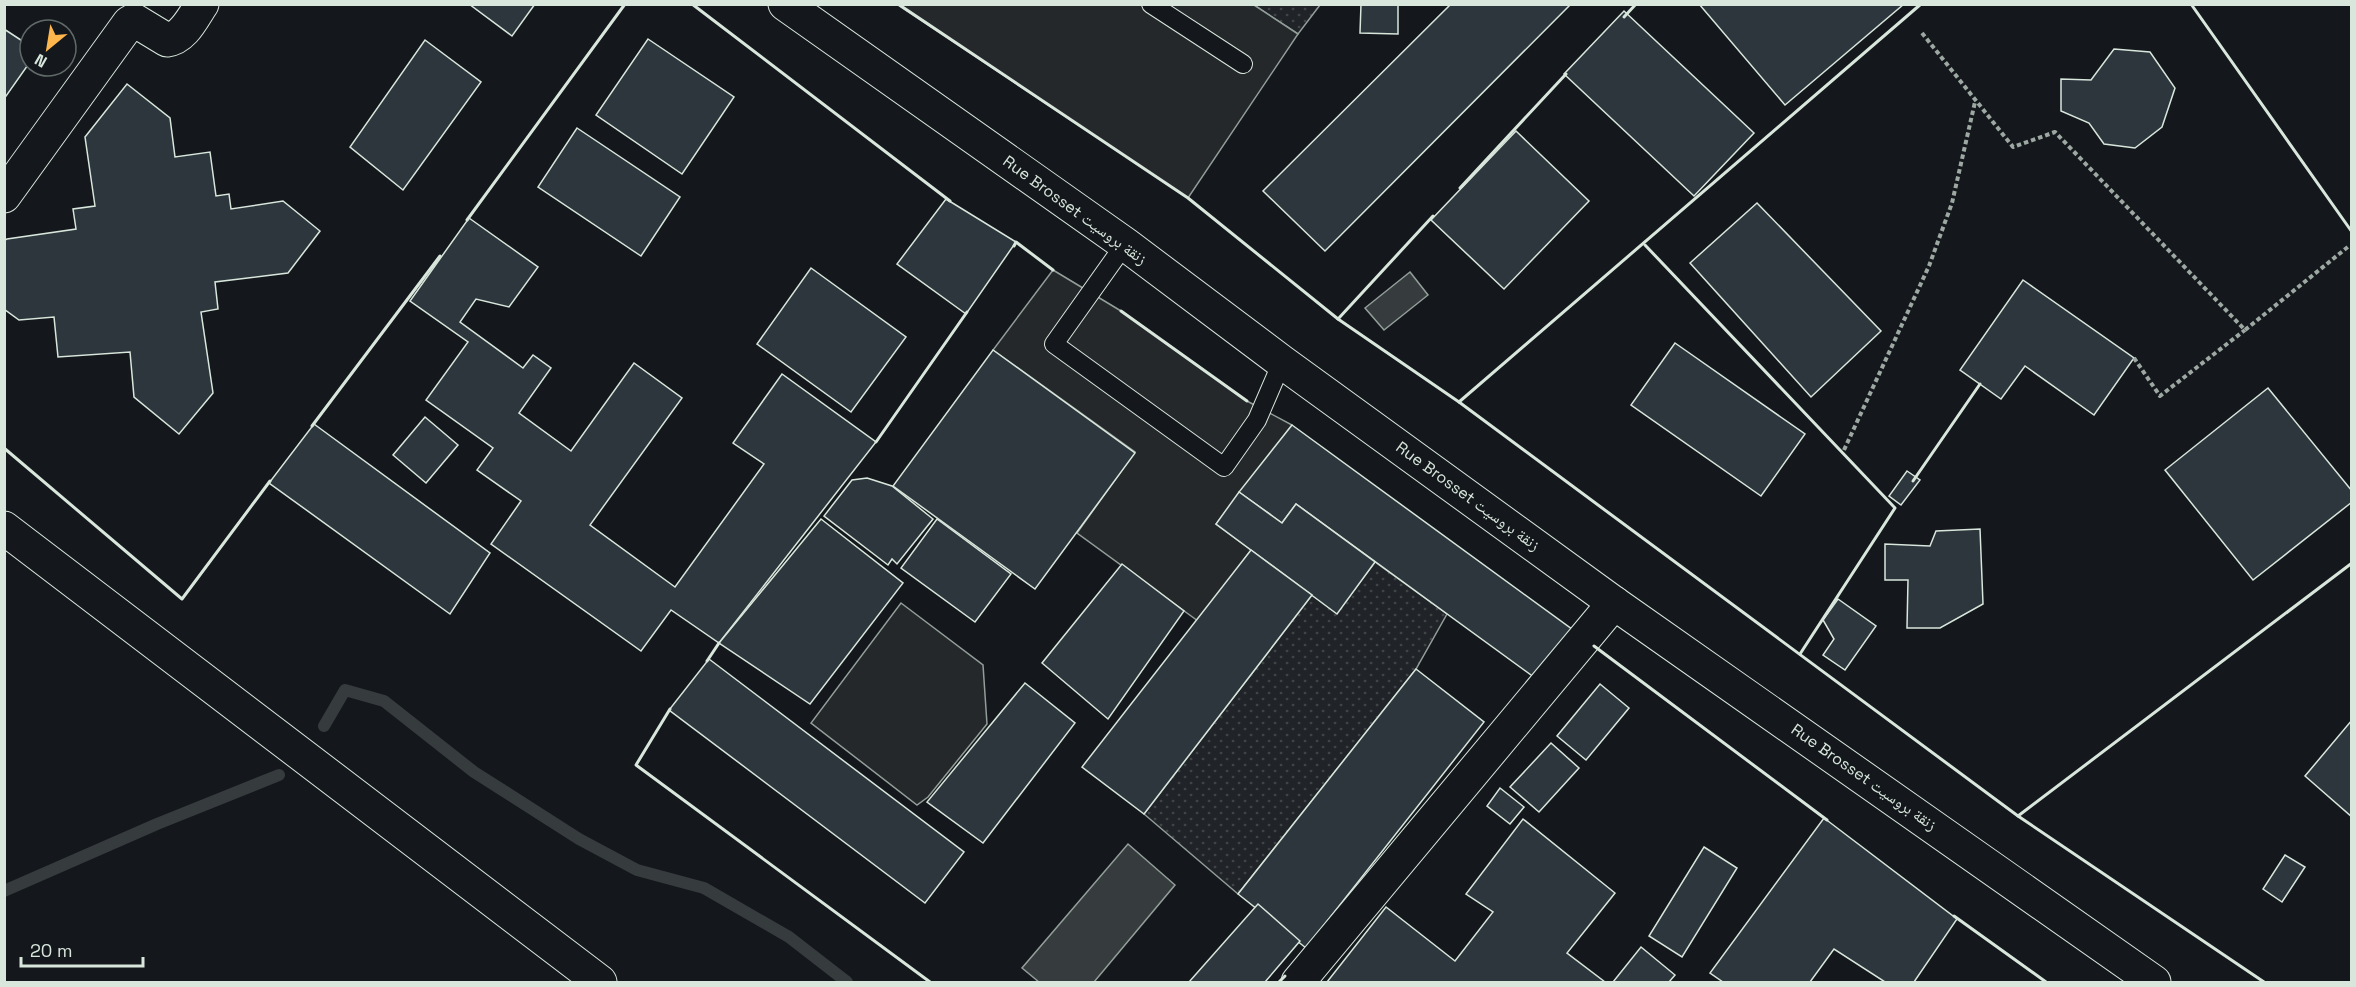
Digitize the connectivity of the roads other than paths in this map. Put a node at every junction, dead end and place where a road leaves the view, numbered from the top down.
1 (202, 4) edge
2 (785, 4) edge
3 (1150, 4) edge
4 (1243, 64) dead end
5 (4, 196) edge
6 (1125, 244) junction
7 (1282, 362) junction
8 (4, 528) edge
9 (1614, 603) junction
10 (600, 982) edge
11 (1298, 982) edge
12 (2154, 982) edge

1 - 5 main road
2 - 6 main road, Rue Brosset زنقة بروسيت
3 - 4 lane
6 - 7 main road, Rue Brosset زنقة بروسيت
6 - 7 lane
7 - 9 main road, Rue Brosset زنقة بروسيت
8 - 10 main road
9 - 11 main road
9 - 12 main road, Rue Brosset زنقة بروسيت

